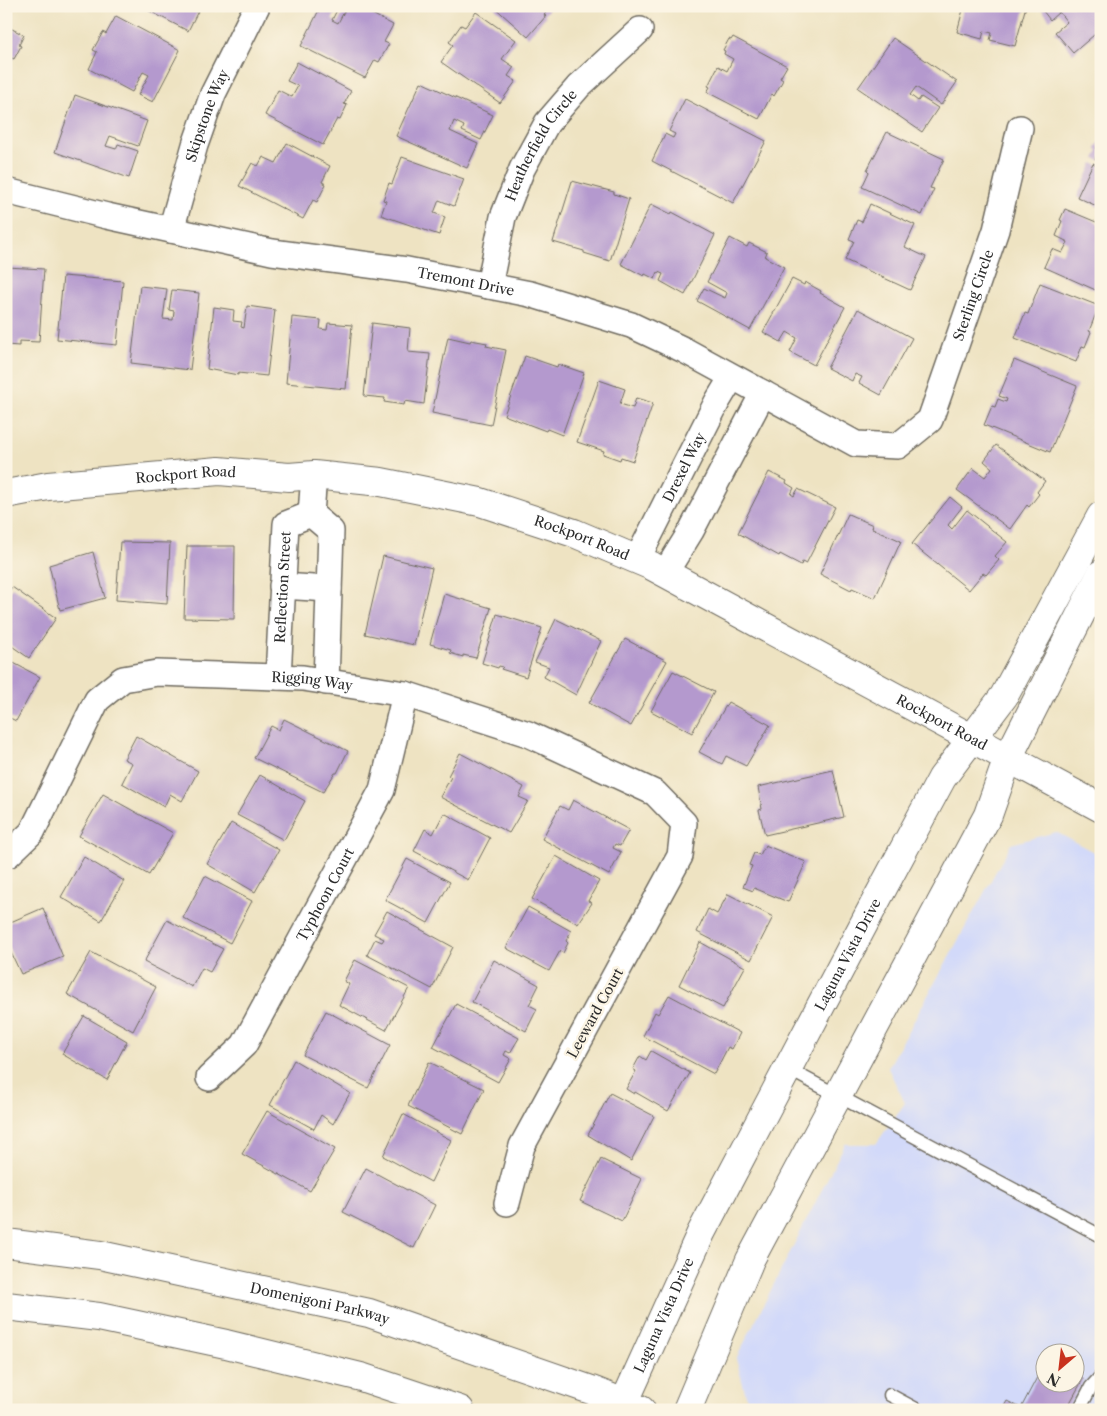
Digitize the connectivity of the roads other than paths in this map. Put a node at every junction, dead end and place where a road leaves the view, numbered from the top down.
1 (258, 6) edge
2 (640, 30) dead end
3 (1020, 128) dead end
4 (6, 191) edge
5 (171, 230) junction
6 (489, 286) junction
7 (732, 377) junction
8 (762, 393) junction
9 (898, 446) joint
10 (686, 463) junction
11 (314, 475) junction
12 (717, 478) junction
13 (6, 494) edge
14 (311, 514) junction
15 (1101, 516) edge
16 (637, 560) junction
17 (665, 573) junction
18 (1101, 574) edge
19 (282, 586) junction
20 (329, 589) junction
21 (278, 677) junction
22 (326, 682) junction
23 (405, 694) junction
24 (972, 738) junction
25 (1008, 758) junction
26 (1101, 808) edge
27 (684, 823) joint
28 (6, 854) edge
29 (788, 1069) junction
30 (209, 1078) dead end
31 (838, 1095) junction
32 (507, 1203) dead end
33 (1101, 1236) edge
34 (6, 1244) edge
35 (6, 1306) edge
36 (1101, 1376) edge
37 (890, 1395) dead end
38 (629, 1407) edge
39 (460, 1410) edge
40 (687, 1410) edge
41 (918, 1410) edge
42 (1079, 1410) edge

1 - 5 street, Skipstone Way
2 - 6 street, Heatherfield Circle
3 - 9 street, Sterling Circle
4 - 5 street, Tremont Drive
5 - 6 street, Tremont Drive
6 - 7 street, Tremont Drive
7 - 8 street, Tremont Drive
7 - 10 street, Drexel Way
8 - 9 street, Tremont Drive
8 - 12 street
10 - 12 street
10 - 16 street, Drexel Way
11 - 13 street, Rockport Road
11 - 14 street
11 - 16 street, Rockport Road
12 - 17 street
14 - 19 street, Reflection Street
14 - 20 street
15 - 24 street, Laguna Vista Drive
16 - 17 street, Rockport Road
17 - 24 street, Rockport Road
18 - 25 street
19 - 20 street
19 - 21 street, Reflection Street
20 - 22 street
21 - 22 street, Rigging Way
21 - 28 street, Rigging Way
22 - 23 street, Rigging Way
23 - 27 street, Rigging Way
23 - 30 street, Typhoon Court
24 - 25 street, Rockport Road
24 - 29 street, Laguna Vista Drive
25 - 26 street, Rockport Road
25 - 31 street
27 - 32 street, Leeward Court
29 - 31 lane
29 - 38 street, Laguna Vista Drive
31 - 33 lane
31 - 40 street
34 - 38 street, Domenigoni Parkway
35 - 39 street
36 - 42 lane
37 - 41 lane

